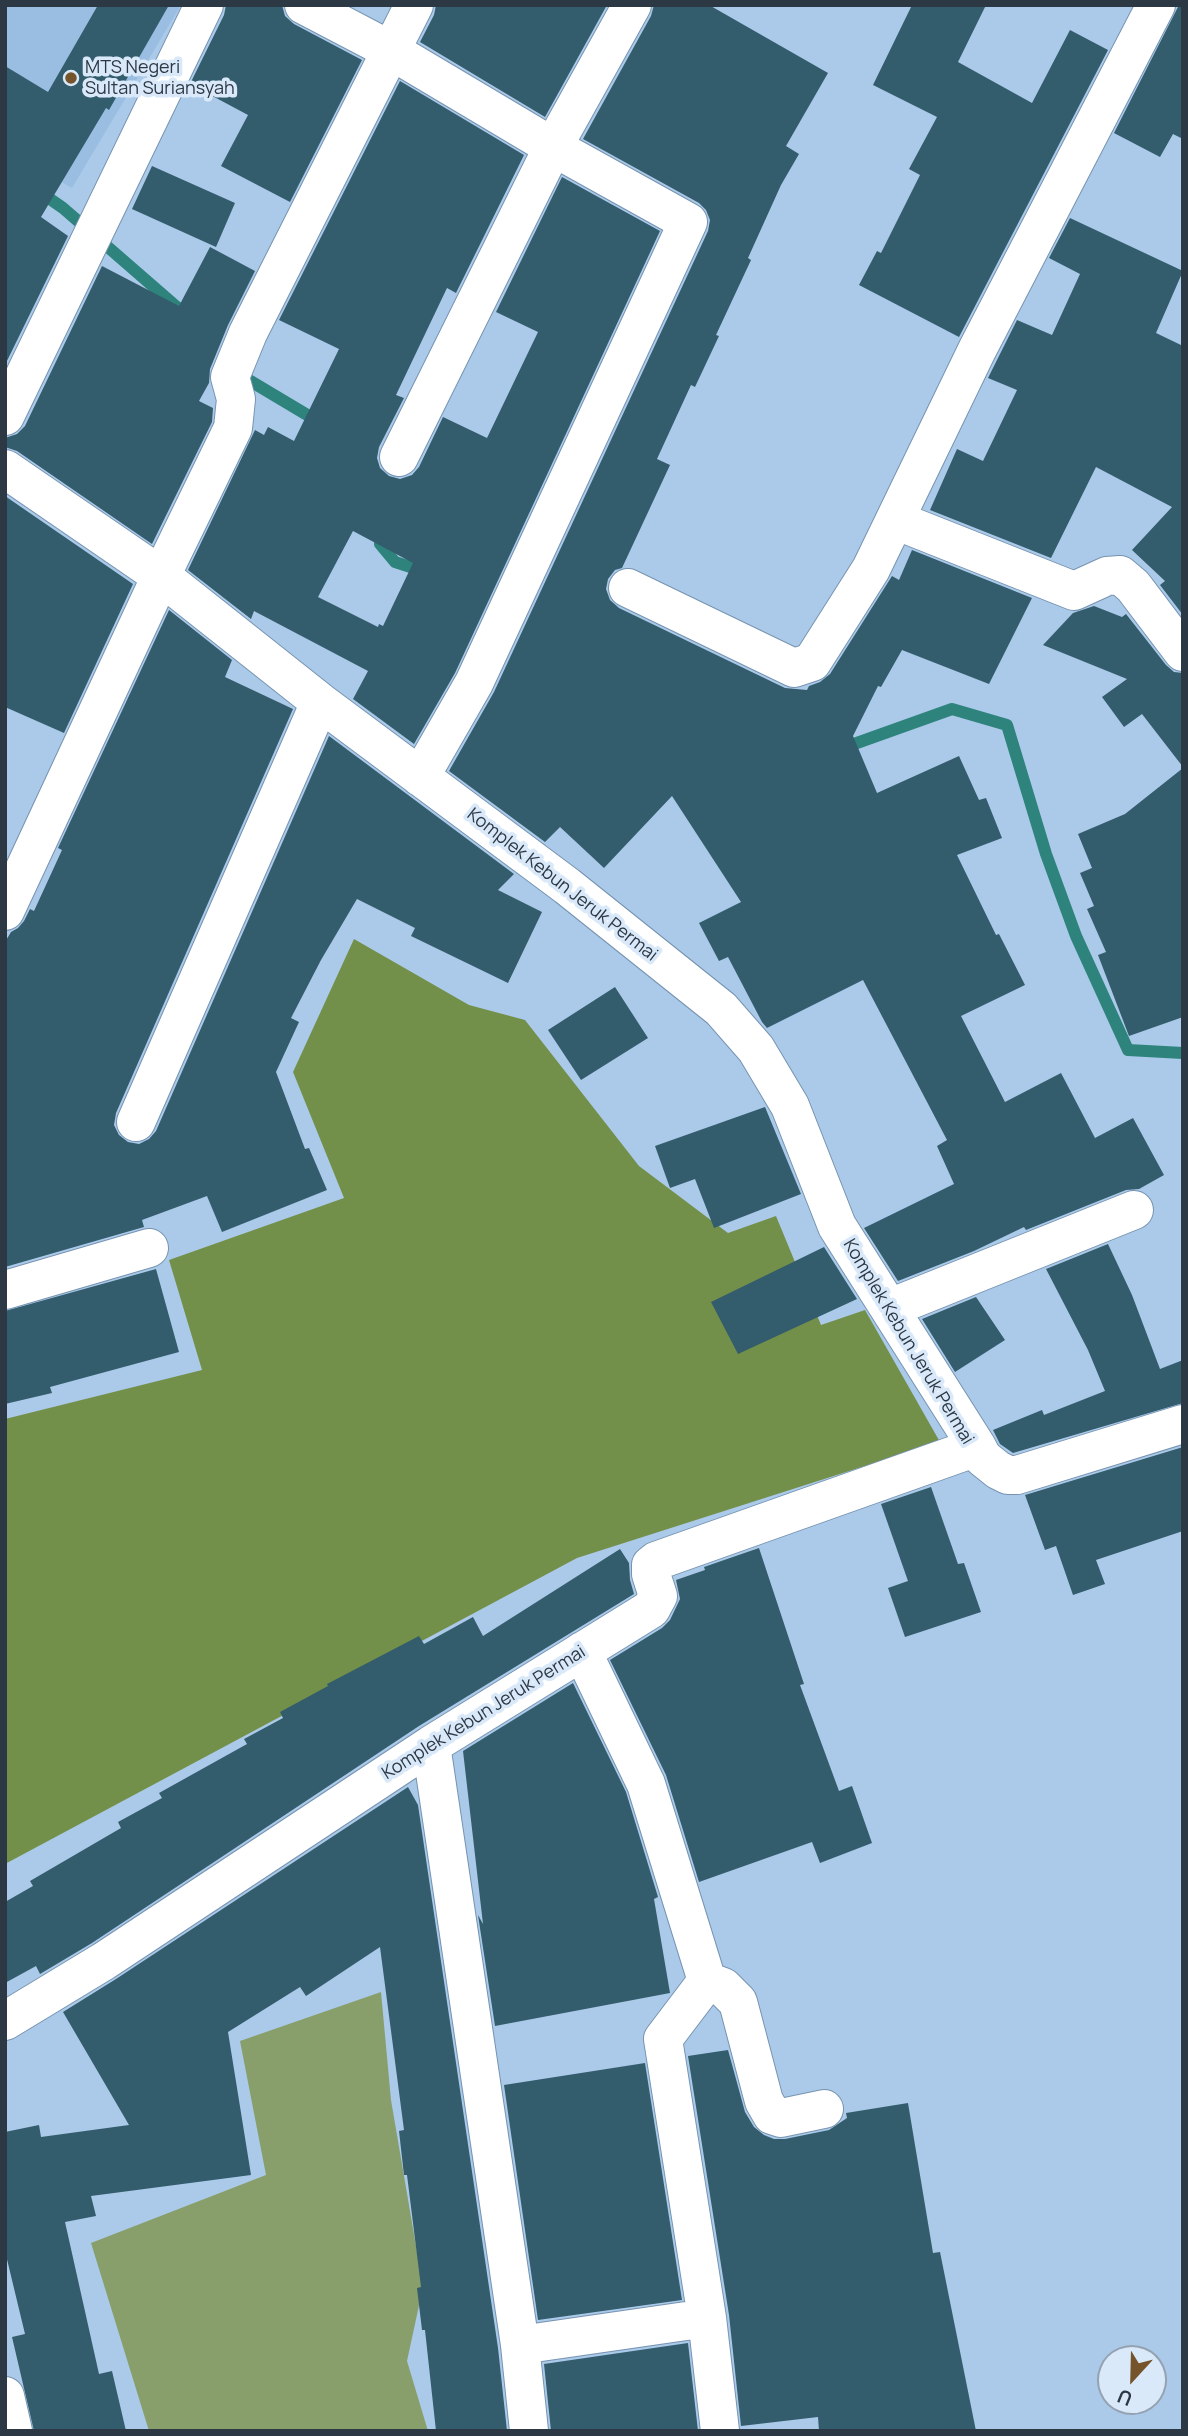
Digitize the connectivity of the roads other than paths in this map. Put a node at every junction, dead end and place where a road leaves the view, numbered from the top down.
1 (204, 5) edge
2 (304, 5) edge
3 (414, 5) edge
4 (632, 5) edge
5 (1156, 5) edge
6 (390, 50) junction
7 (553, 147) junction
8 (5, 416) edge
9 (399, 457) dead end
10 (5, 469) edge
11 (895, 520) junction
12 (161, 576) junction
13 (628, 588) dead end
14 (1183, 652) edge
15 (320, 702) junction
16 (421, 777) junction
17 (5, 911) edge
18 (136, 1122) dead end
19 (1134, 1210) dead end
20 (149, 1248) dead end
21 (5, 1290) edge
22 (890, 1308) junction
23 (1183, 1424) edge
24 (977, 1447) junction
25 (582, 1651) junction
26 (431, 1745) junction
27 (707, 1981) junction
28 (5, 2021) edge
29 (824, 2109) dead end
30 (708, 2318) junction
31 (520, 2345) junction
32 (5, 2396) edge
33 (13, 2431) edge
34 (529, 2431) edge
35 (720, 2431) edge

1 - 8 street
2 - 6 street
3 - 6 street
4 - 7 street
5 - 11 street
6 - 7 street
6 - 12 street
7 - 9 street
7 - 16 street
10 - 12 street, Komplek Kebun Jeruk Permai
11 - 13 street
11 - 14 street
12 - 15 street, Komplek Kebun Jeruk Permai
12 - 17 street
15 - 16 street, Komplek Kebun Jeruk Permai
15 - 18 street
16 - 22 street, Komplek Kebun Jeruk Permai
19 - 22 street
20 - 21 street
22 - 24 street, Komplek Kebun Jeruk Permai
23 - 24 street
24 - 25 street, Komplek Kebun Jeruk Permai
25 - 26 street, Komplek Kebun Jeruk Permai
25 - 27 street
26 - 28 street, Komplek Kebun Jeruk Permai
26 - 31 street
27 - 29 street
27 - 30 street
30 - 31 street
30 - 35 street
31 - 34 street
32 - 33 street

